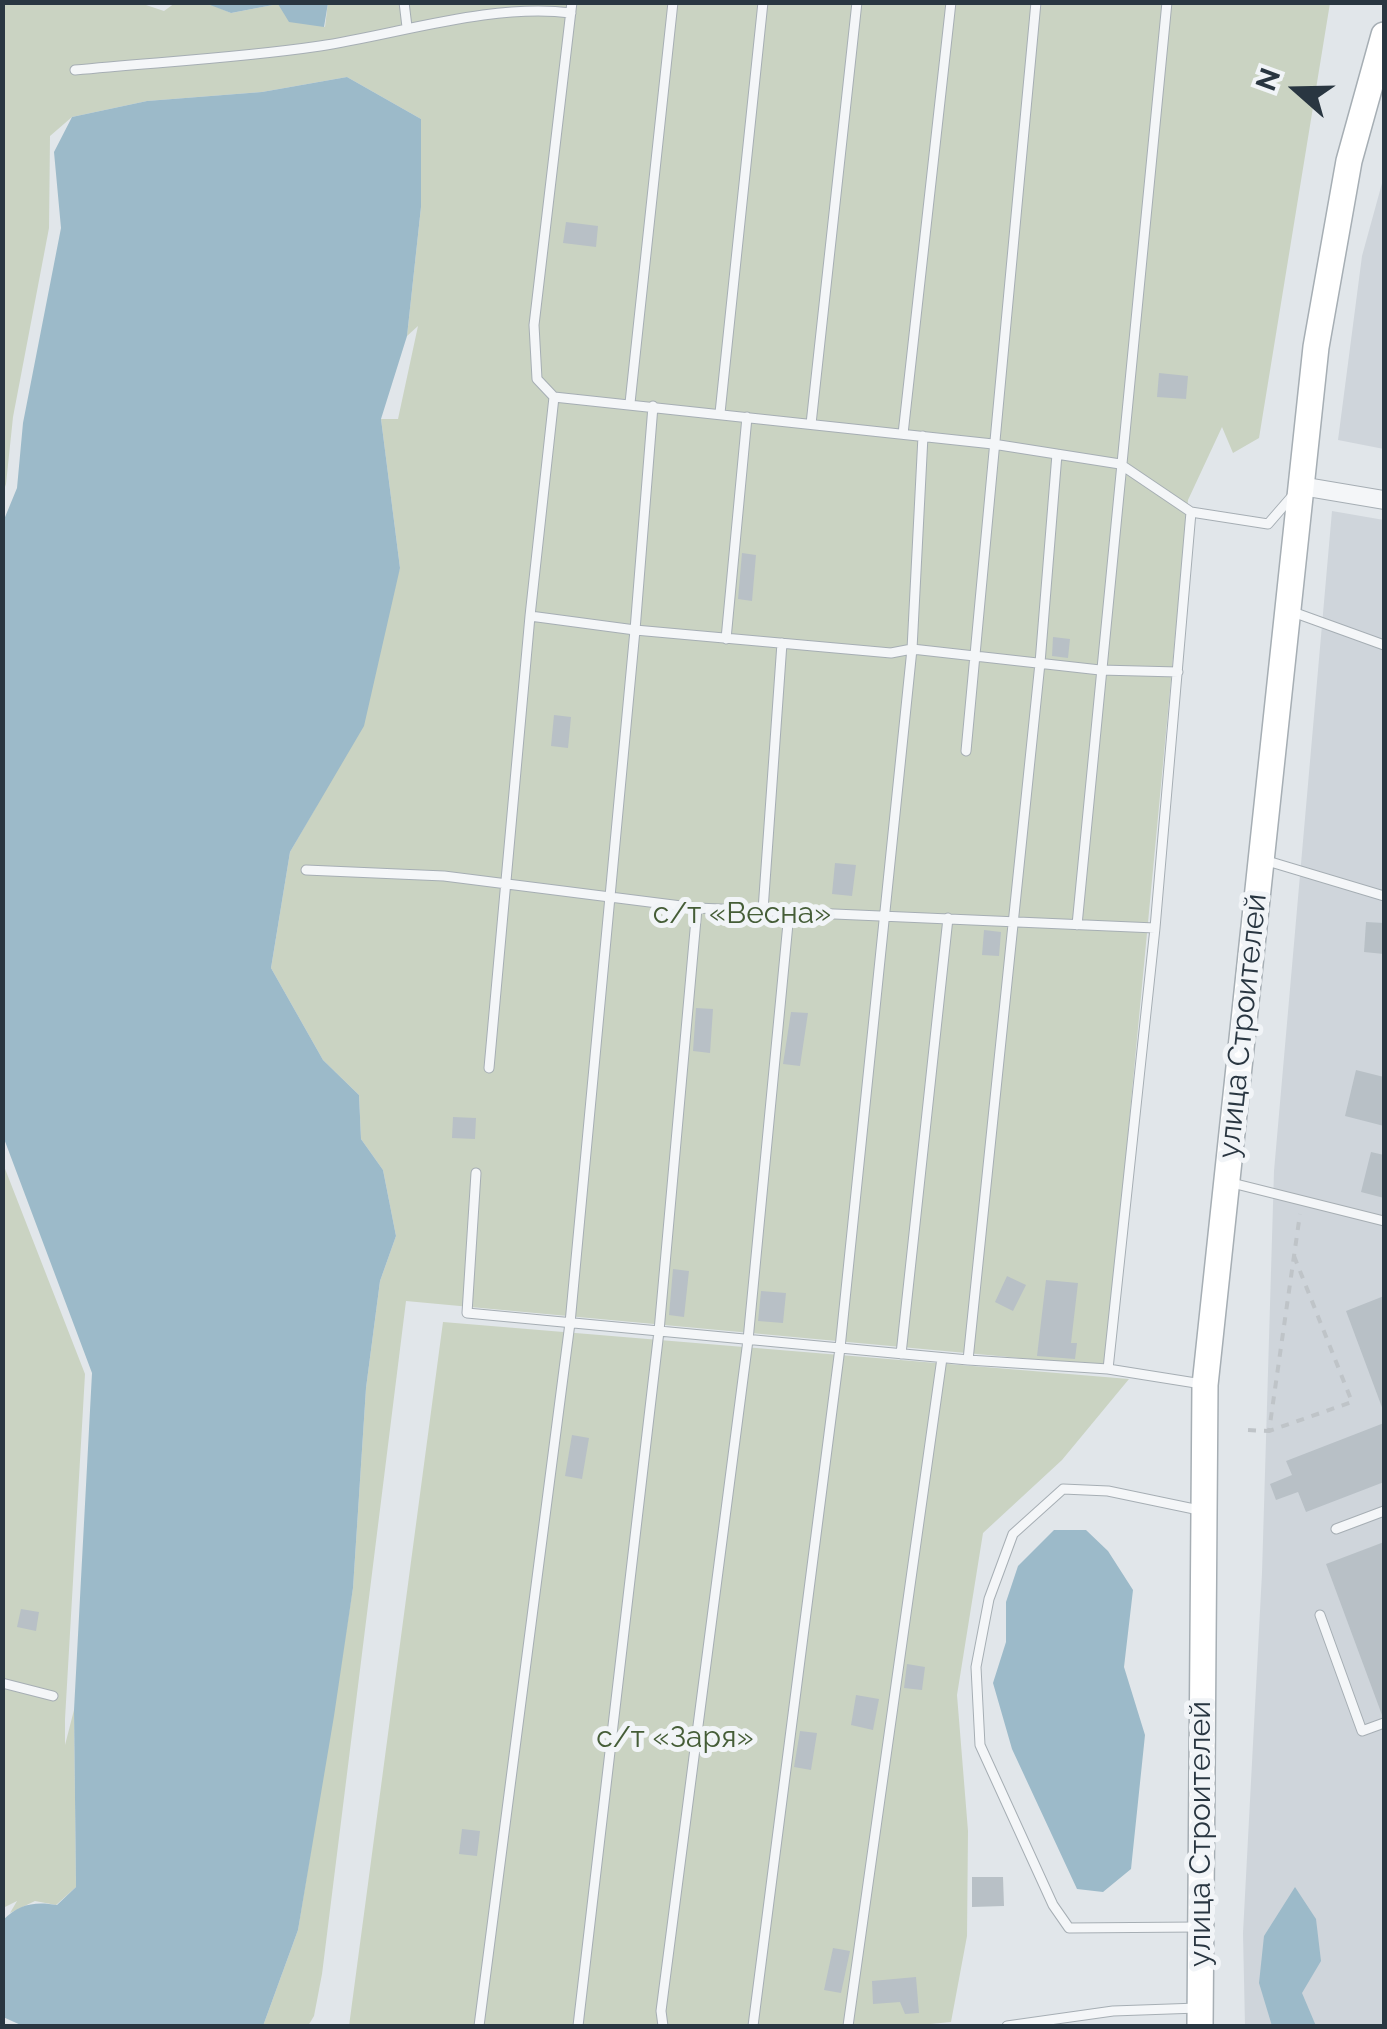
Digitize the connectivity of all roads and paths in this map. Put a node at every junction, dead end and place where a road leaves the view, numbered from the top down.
1 (404, 2) edge
2 (485, 2) edge
3 (673, 2) edge
4 (763, 2) edge
5 (857, 2) edge
6 (951, 2) edge
7 (1036, 2) edge
8 (1166, 2) edge
9 (572, 8) edge
10 (484, 17) junction
11 (408, 28) junction
12 (1384, 35) edge
13 (75, 70) dead end
14 (554, 396) junction
15 (630, 404) junction
16 (652, 406) junction
17 (720, 414) junction
18 (747, 416) junction
19 (811, 424) junction
20 (903, 434) junction
21 (923, 436) junction
22 (993, 444) junction
23 (1058, 454) junction
24 (1120, 464) junction
25 (1301, 486) junction
26 (1384, 500) edge
27 (1191, 512) junction
28 (1288, 610) junction
29 (530, 616) junction
30 (635, 630) junction
31 (726, 639) junction
32 (782, 644) junction
33 (1384, 645) edge
34 (912, 649) junction
35 (974, 655) junction
36 (1040, 663) junction
37 (1100, 670) junction
38 (1178, 672) junction
39 (966, 751) dead end
40 (1261, 859) junction
41 (306, 870) dead end
42 (505, 884) junction
43 (608, 895) junction
44 (1384, 896) edge
45 (697, 908) junction
46 (763, 910) junction
47 (789, 913) junction
48 (884, 918) junction
49 (948, 918) junction
50 (1014, 922) junction
51 (1078, 925) junction
52 (1155, 928) junction
53 (489, 1068) dead end
54 (476, 1173) dead end
55 (1227, 1182) junction
56 (1302, 1199) junction
57 (1384, 1221) edge
58 (1294, 1256) junction
59 (570, 1323) junction
60 (659, 1331) junction
61 (748, 1340) junction
62 (840, 1348) junction
63 (901, 1354) junction
64 (942, 1358) junction
65 (968, 1360) junction
66 (1108, 1369) junction
67 (1205, 1385) junction
68 (1248, 1430) dead end
69 (1269, 1431) junction
70 (1202, 1510) junction
71 (1384, 1511) edge
72 (1336, 1529) dead end
73 (1320, 1615) dead end
74 (2, 1683) edge
75 (53, 1696) dead end
76 (1384, 1724) edge
77 (1201, 1927) junction
78 (1200, 2017) edge
79 (479, 2026) edge
80 (578, 2026) edge
81 (663, 2026) edge
82 (753, 2026) edge
83 (848, 2026) edge
84 (1007, 2026) edge

1 - 11 lane
2 - 10 lane
3 - 15 lane
4 - 17 lane
5 - 19 lane
6 - 20 lane
7 - 22 lane
8 - 24 lane
9 - 10 lane
9 - 14 lane
10 - 11 lane
11 - 13 lane
12 - 25 main road, улица Строителей
14 - 15 lane
14 - 29 lane
15 - 16 lane
16 - 17 lane
16 - 30 lane
17 - 18 lane
18 - 19 lane
18 - 31 lane
19 - 20 lane
20 - 21 lane
21 - 22 lane
21 - 34 lane
22 - 23 lane
22 - 35 lane
23 - 24 lane
23 - 36 lane
24 - 27 lane
24 - 37 lane
25 - 26 street
25 - 27 lane
25 - 28 main road, улица Строителей
27 - 38 lane
28 - 33 lane
28 - 40 main road, улица Строителей
29 - 30 lane
29 - 42 lane
30 - 31 lane
30 - 43 lane
31 - 32 lane
32 - 34 lane
32 - 46 lane
34 - 35 lane
34 - 48 lane
35 - 36 lane
35 - 39 lane
36 - 37 lane
36 - 50 lane
37 - 38 lane
37 - 51 lane
38 - 52 lane
40 - 44 lane
40 - 55 main road, улица Строителей
41 - 42 lane
42 - 43 lane
42 - 53 lane
43 - 45 lane
43 - 59 lane
45 - 46 lane
45 - 60 lane
46 - 47 lane
47 - 48 lane
47 - 61 lane
48 - 49 lane
48 - 62 lane
49 - 50 lane
49 - 63 lane
50 - 51 lane
50 - 65 lane
51 - 52 lane
52 - 66 lane
54 - 59 lane
55 - 56 lane
55 - 67 main road, улица Строителей
56 - 57 lane
56 - 58 path
58 - 69 path
58 - 69 path
59 - 60 lane
59 - 79 lane
60 - 61 lane
60 - 80 lane
61 - 62 lane
61 - 81 lane
62 - 63 lane
62 - 82 lane
63 - 64 lane
64 - 65 lane
64 - 83 lane
65 - 66 lane
66 - 67 lane
67 - 70 main road, улица Строителей
68 - 69 path
70 - 77 main road, улица Строителей
70 - 77 lane
71 - 72 lane
73 - 76 lane
74 - 75 lane
77 - 78 main road, улица Строителей
78 - 84 lane

